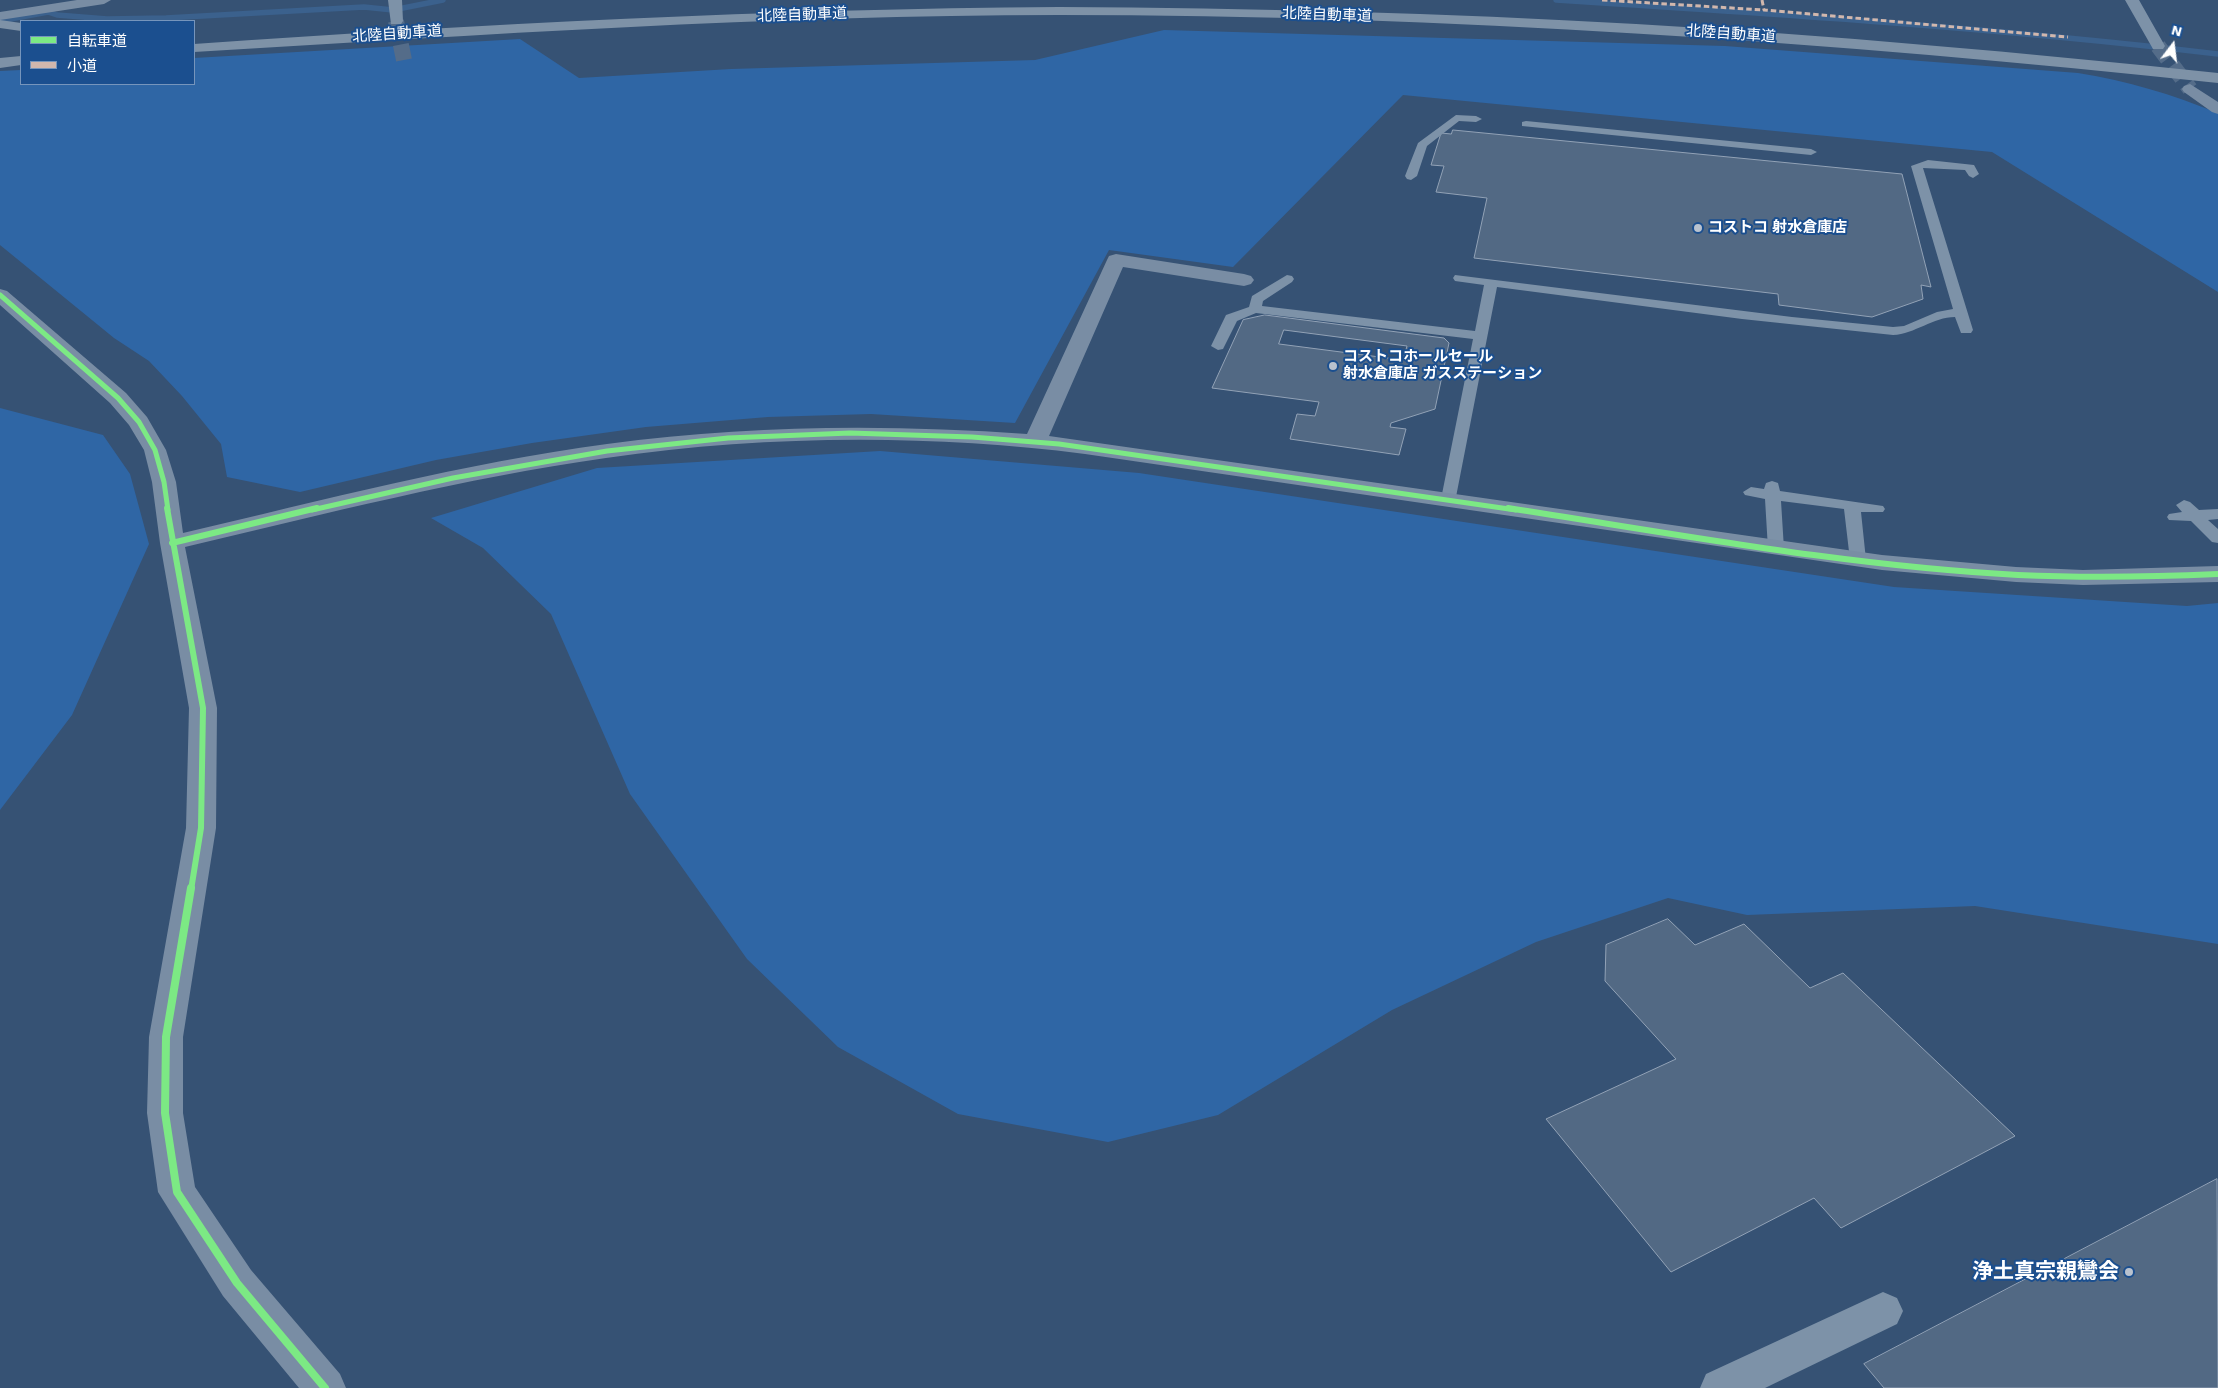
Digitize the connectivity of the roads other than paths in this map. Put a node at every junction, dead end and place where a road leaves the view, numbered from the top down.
1 (104, 0) edge
2 (395, 0) edge
3 (2132, 0) edge
4 (653, 10) junction
5 (0, 16) edge
6 (396, 20) tunnel mouth
7 (0, 24) edge
8 (20, 27) edge
9 (271, 28) dead end
10 (195, 38) edge
11 (2158, 46) tunnel mouth
12 (195, 48) edge
13 (20, 49) edge
14 (0, 51) edge
15 (20, 60) edge
16 (0, 62) edge
17 (2218, 68) edge
18 (2218, 78) edge
19 (2190, 89) tunnel mouth
20 (2218, 109) edge
21 (1476, 119) dead end
22 (1526, 124) dead end
23 (1811, 152) dead end
24 (1973, 174) dead end
25 (1411, 176) dead end
26 (1460, 278) dead end
27 (1244, 280) joint
28 (1491, 282) junction
29 (0, 295) edge
30 (1255, 309) junction
31 (1961, 313) junction
32 (1966, 330) dead end
33 (1480, 336) junction
34 (1218, 346) dead end
35 (1035, 442) junction
36 (1772, 490) junction
37 (1751, 492) dead end
38 (1450, 499) junction
39 (1852, 506) junction
40 (1877, 509) dead end
41 (2218, 514) edge
42 (2218, 538) edge
43 (172, 543) junction
44 (1776, 549) junction
45 (1858, 560) junction
46 (2218, 574) edge
47 (1883, 1311) dead end
48 (325, 1388) edge
49 (1721, 1388) edge

1 - 5 street
2 - 6 street
3 - 11 street
4 - 9 highway
4 - 10 highway, 北陸自動車道
4 - 17 highway, 北陸自動車道
7 - 8 highway
12 - 18 highway, 北陸自動車道
13 - 14 highway
15 - 16 highway
19 - 20 street
21 - 25 lane
22 - 23 lane
24 - 31 lane
26 - 28 lane
27 - 30 lane
27 - 35 street
28 - 31 lane
28 - 33 lane
29 - 43 street
30 - 33 lane
30 - 34 lane
31 - 32 lane
33 - 38 lane
35 - 38 street
35 - 43 street
36 - 37 lane
36 - 39 lane
36 - 44 lane
38 - 44 street
39 - 40 lane
39 - 45 lane
41 - 42 lane
43 - 48 street
44 - 45 street
45 - 46 street
47 - 49 street

